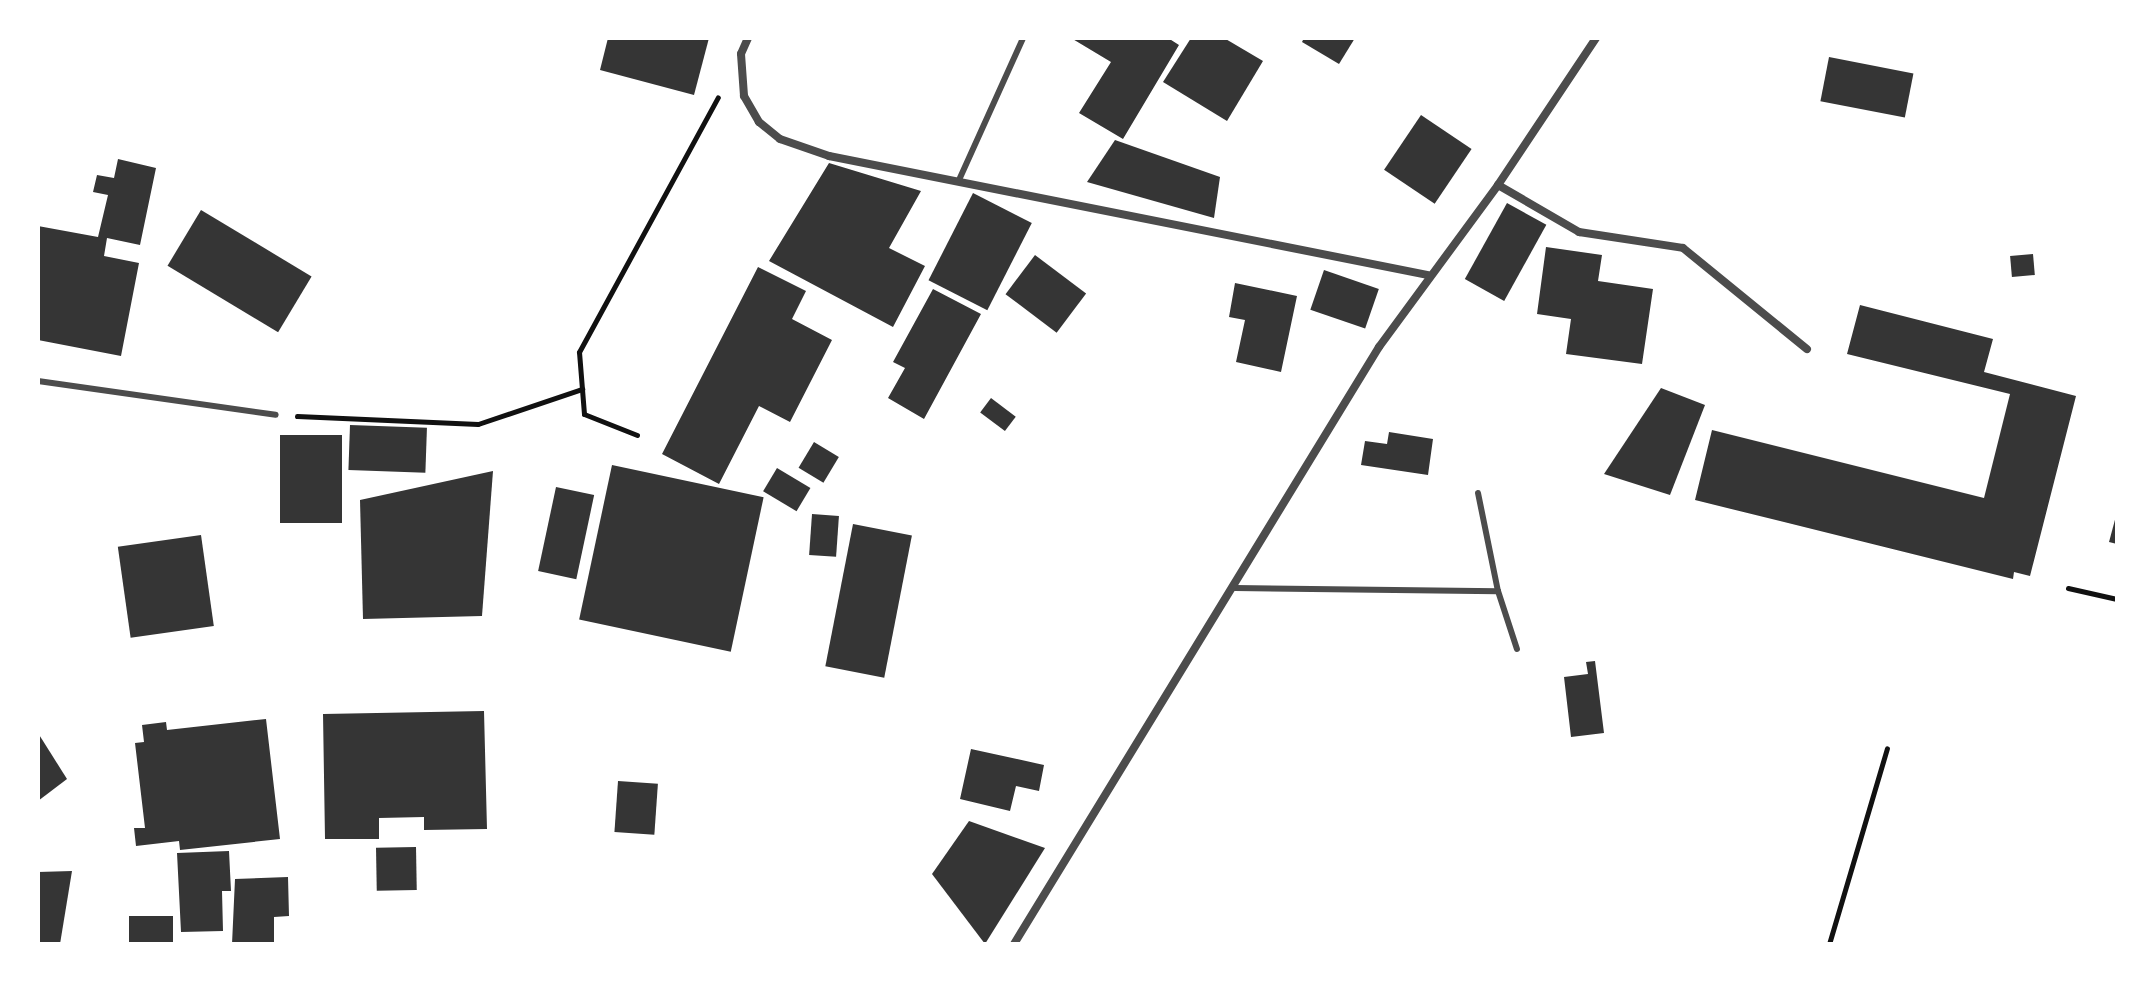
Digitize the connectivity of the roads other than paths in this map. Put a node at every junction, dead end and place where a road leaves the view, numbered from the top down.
1 (748, 38) edge
2 (1023, 38) edge
3 (1596, 38) edge
4 (959, 180) junction
5 (1498, 185) junction
6 (1428, 275) junction
7 (1807, 349) dead end
8 (38, 381) edge
9 (276, 415) road end
10 (1478, 493) dead end
11 (1235, 588) junction
12 (1498, 591) junction
13 (1517, 649) dead end
14 (1014, 944) edge

1 - 4 street
2 - 4 lane
3 - 5 street
4 - 6 street
5 - 6 street
5 - 7 street
6 - 11 street
8 - 9 lane
10 - 12 lane
11 - 12 lane
11 - 14 street
12 - 13 lane

